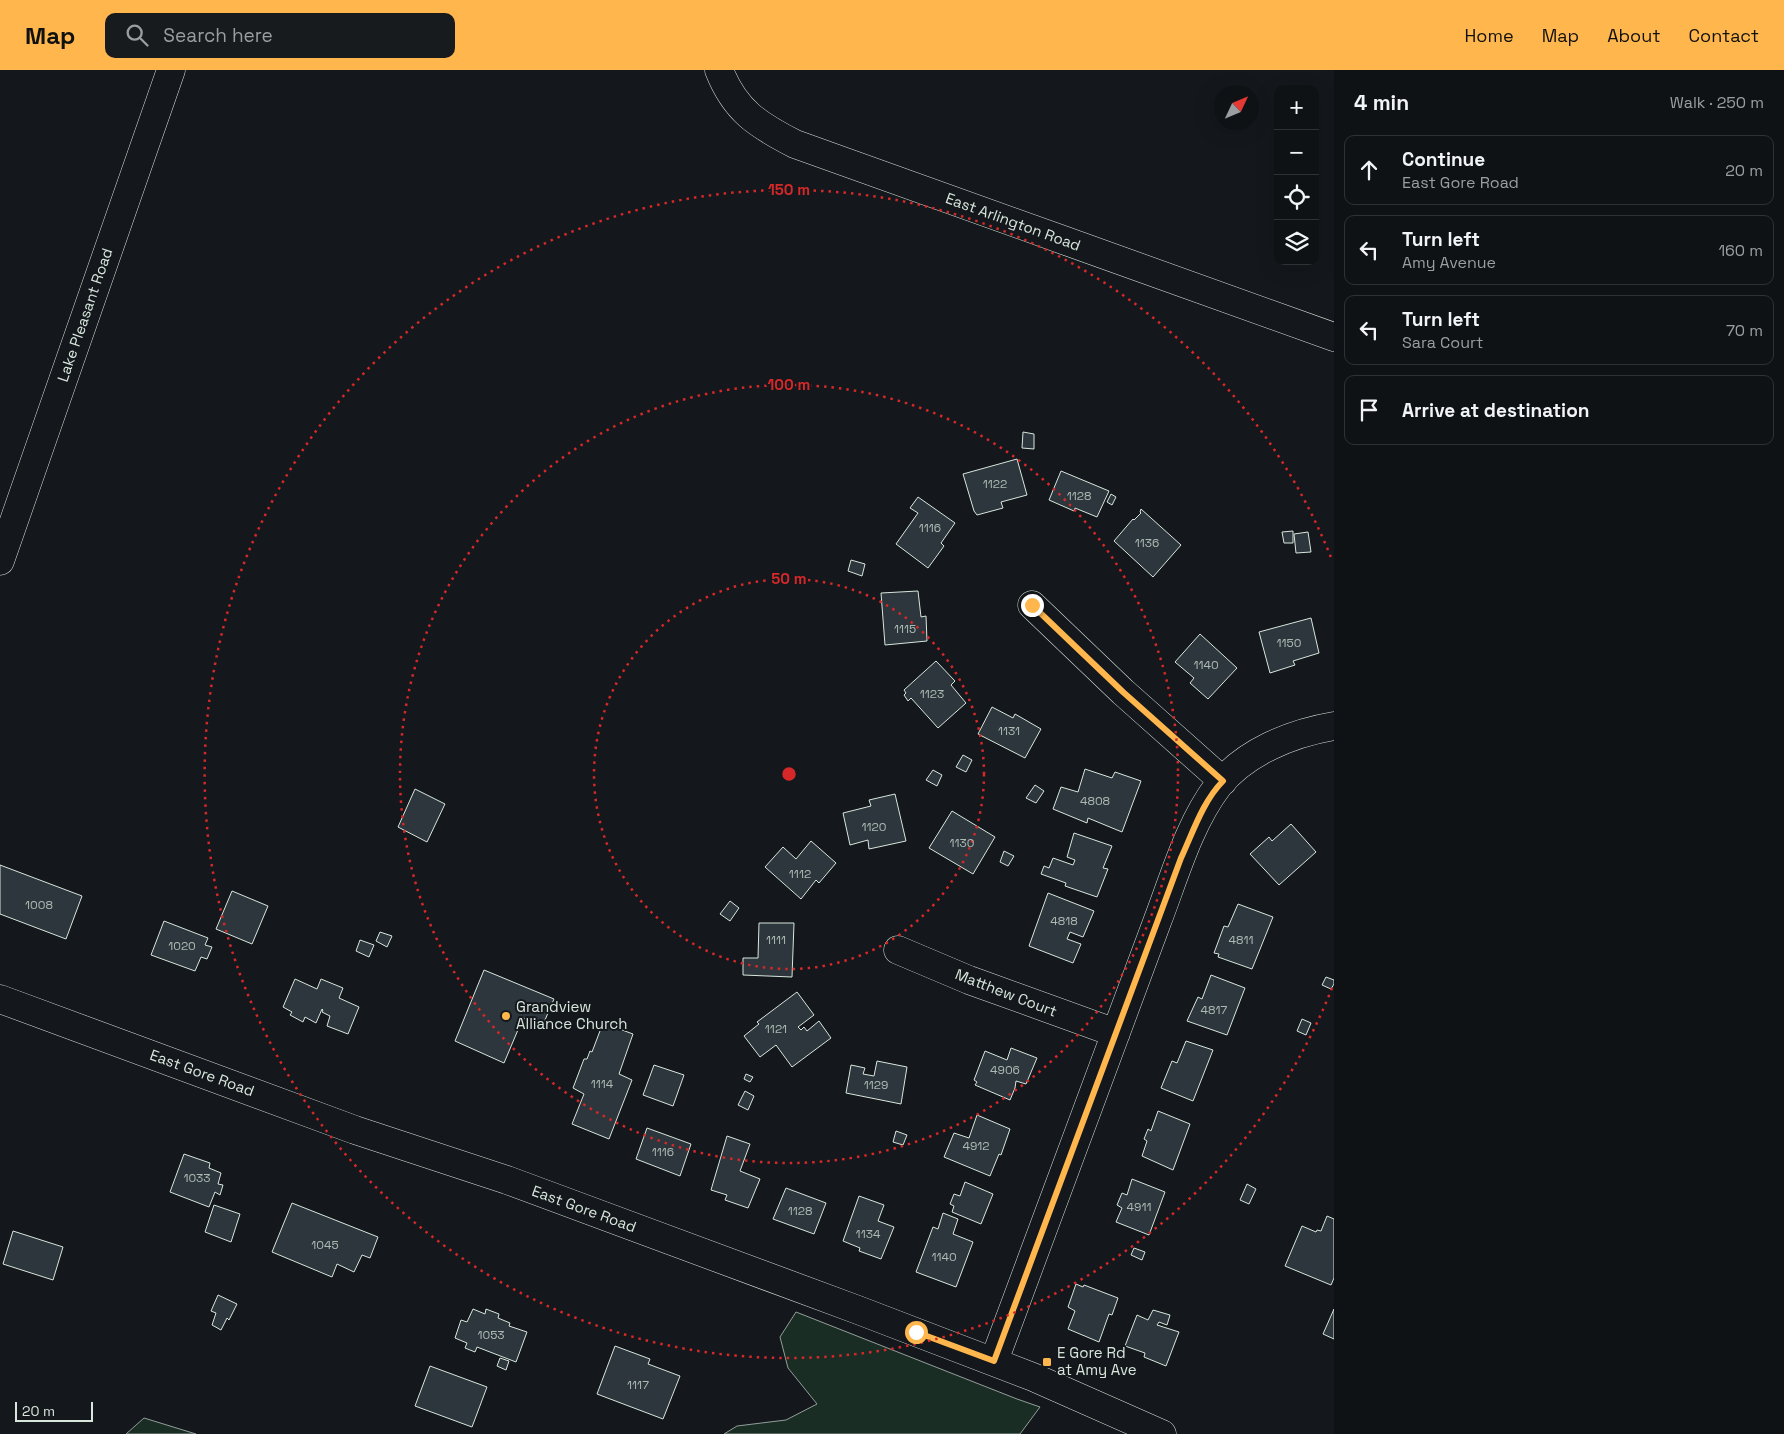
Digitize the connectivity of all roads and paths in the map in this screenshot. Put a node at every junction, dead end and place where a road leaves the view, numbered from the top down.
1 (171, 70) edge
2 (719, 70) edge
3 (1334, 337) edge
4 (0, 561) edge
5 (1032, 605) dead end
6 (1334, 726) edge
7 (1223, 781) junction
8 (898, 950) dead end
9 (0, 1000) edge
10 (1116, 1033) junction
11 (994, 1361) junction
12 (1162, 1434) edge

1 - 4 street, Lake Pleasant Road
2 - 3 street, East Arlington Road
5 - 7 street
6 - 7 street
7 - 10 street
8 - 10 street, Matthew Court
9 - 11 street, East Gore Road
10 - 11 street
11 - 12 street, East Gore Road

